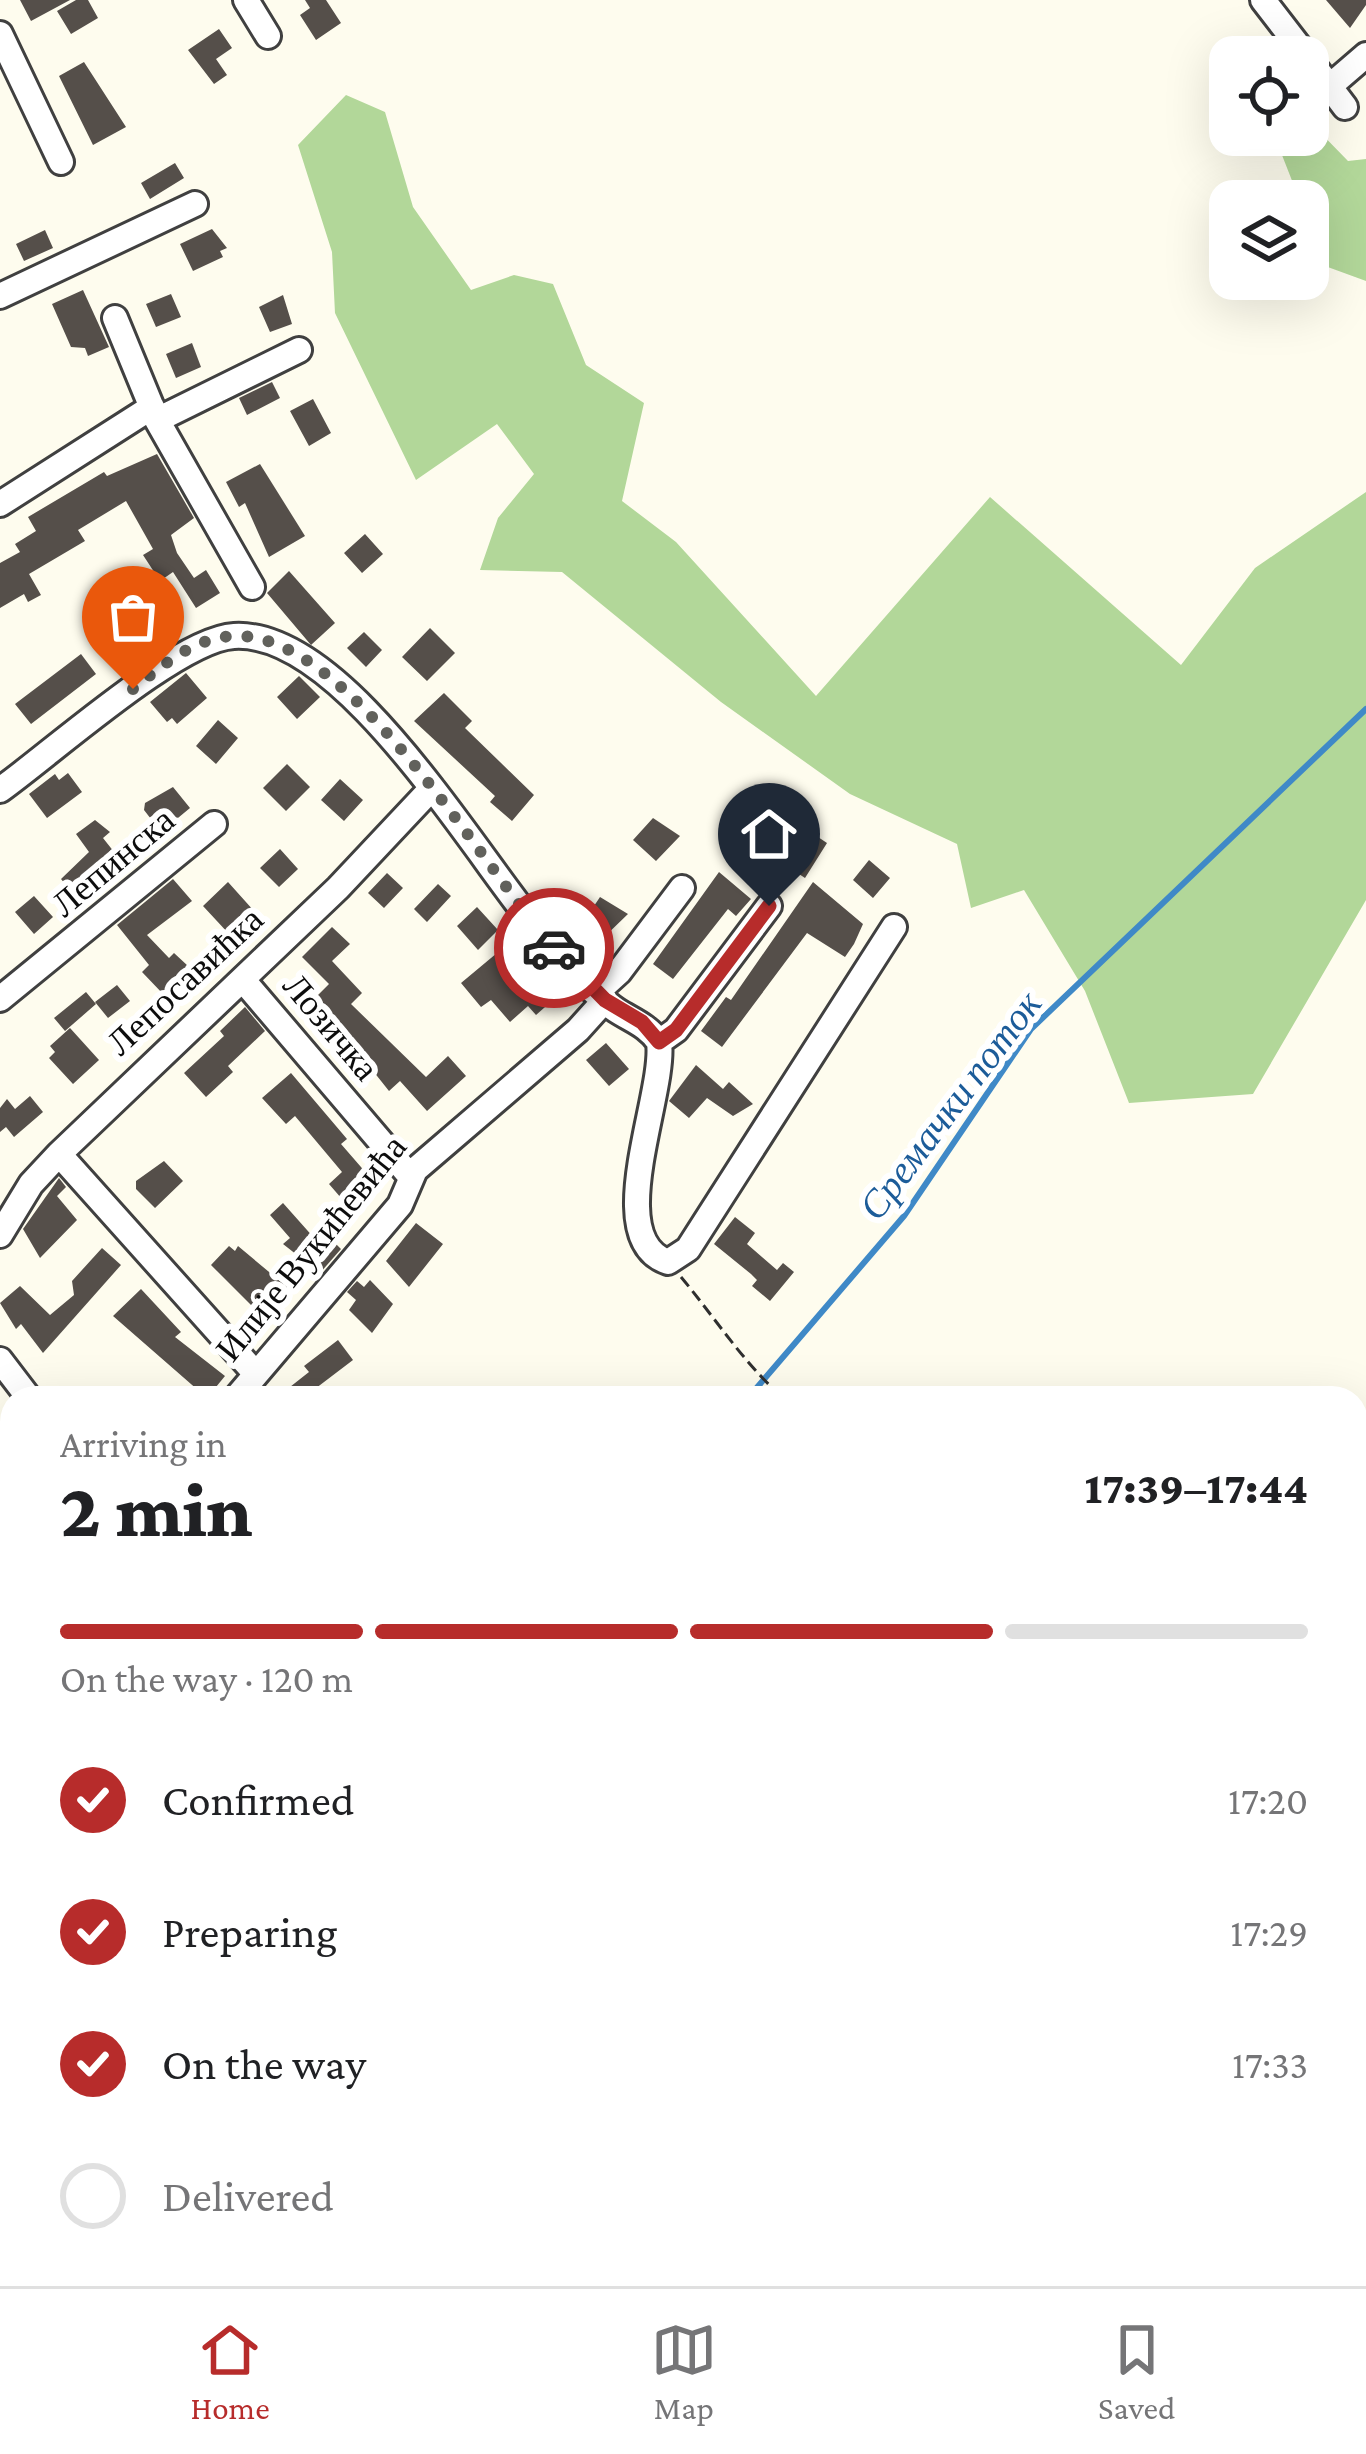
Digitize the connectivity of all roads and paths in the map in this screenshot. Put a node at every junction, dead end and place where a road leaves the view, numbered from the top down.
1 (246, 0) edge
2 (1263, 0) edge
3 (0, 34) edge
4 (268, 36) dead end
5 (1291, 36) edge
6 (1366, 56) edge
7 (1329, 84) edge
8 (61, 162) dead end
9 (195, 204) dead end
10 (0, 296) edge
11 (116, 318) dead end
12 (299, 350) dead end
13 (154, 413) junction
14 (0, 504) edge
15 (253, 587) dead end
16 (431, 788) junction
17 (0, 790) edge
18 (214, 824) dead end
19 (682, 888) dead end
20 (769, 906) dead end
21 (894, 928) dead end
22 (243, 980) junction
23 (601, 996) junction
24 (0, 1000) edge
25 (659, 1042) junction
26 (59, 1154) junction
27 (410, 1176) junction
28 (10, 1194) edge
29 (0, 1235) edge
30 (668, 1262) junction
31 (0, 1360) edge
32 (256, 1374) junction
33 (19, 1386) edge
34 (246, 1386) edge
35 (771, 1386) edge

1 - 4 street
2 - 5 street
3 - 8 street
6 - 7 street
9 - 10 street
11 - 13 street
12 - 13 street
13 - 14 street
13 - 15 street
16 - 17 street
16 - 22 street, Лепосавићка
16 - 23 street
18 - 24 street, Лепинска
19 - 23 street, Илије Вукићевића
20 - 25 street
21 - 30 street
22 - 26 street, Лепосавићка
22 - 27 street, Лозичка
23 - 25 street
23 - 27 street, Илије Вукићевића
25 - 30 street
26 - 28 street, Лепосавићка
26 - 32 street
27 - 32 street, Илије Вукићевића
28 - 29 street, Лепосавићка
30 - 35 path
31 - 33 street
32 - 34 street, Илије Вукићевића

